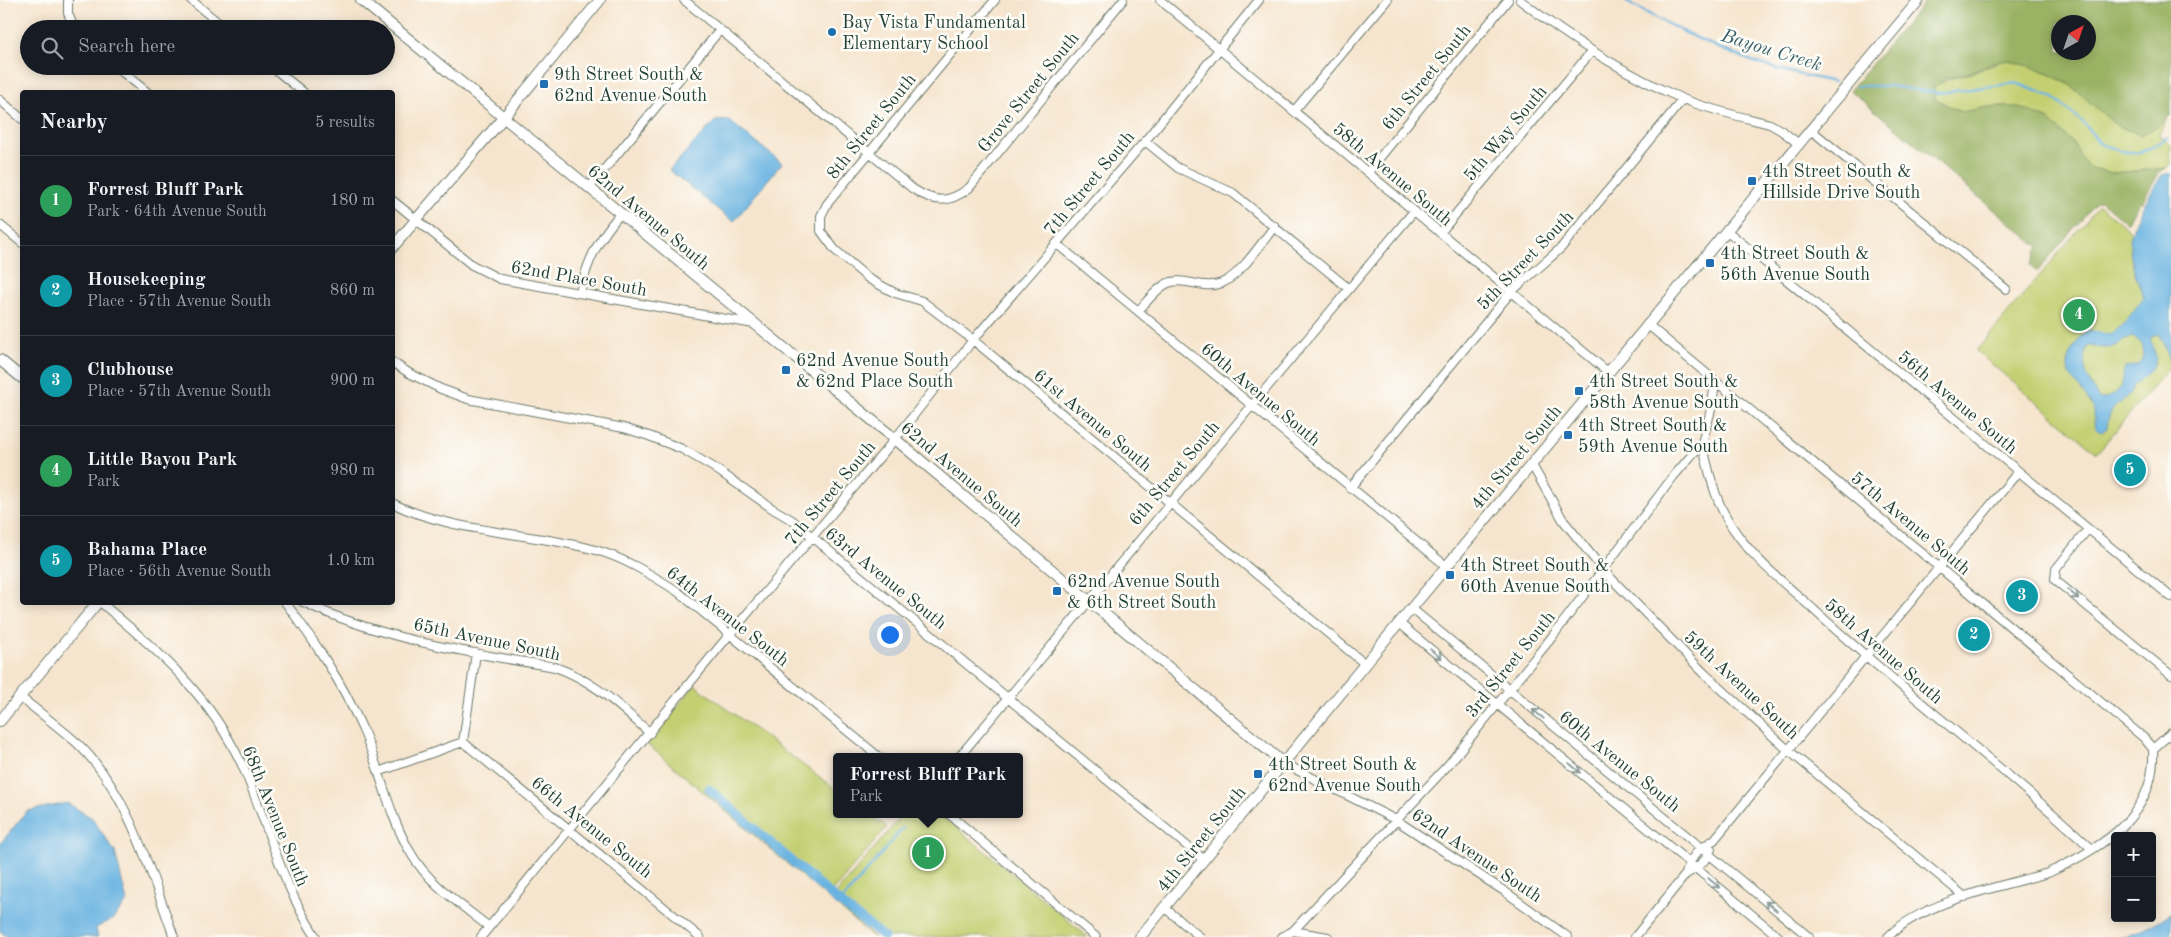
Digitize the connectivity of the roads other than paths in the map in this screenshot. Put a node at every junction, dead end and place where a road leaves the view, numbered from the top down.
1 (68, 0) edge
2 (191, 0) edge
3 (361, 0) edge
4 (600, 0) edge
5 (684, 0) edge
6 (995, 0) edge
7 (1123, 0) edge
8 (1160, 0) edge
9 (1259, 0) edge
10 (1387, 0) edge
11 (1508, 0) edge
12 (1520, 0) edge
13 (1919, 0) edge
14 (71, 20) edge
15 (215, 20) edge
16 (385, 20) edge
17 (395, 28) edge
18 (720, 30) junction
19 (1219, 49) junction
20 (1592, 52) junction
21 (126, 75) edge
22 (282, 75) edge
23 (145, 90) edge
24 (301, 90) edge
25 (1683, 99) junction
26 (0, 100) edge
27 (1294, 111) junction
28 (20, 117) edge
29 (504, 117) junction
30 (1811, 130) junction
31 (1144, 141) junction
32 (1799, 144) junction
33 (869, 153) junction
34 (1368, 172) junction
35 (589, 188) junction
36 (395, 202) edge
37 (1414, 211) junction
38 (620, 214) junction
39 (416, 219) junction
40 (0, 225) edge
41 (1275, 226) junction
42 (1726, 230) junction
43 (1440, 233) junction
44 (20, 241) edge
45 (395, 244) edge
46 (1057, 244) junction
47 (862, 273) joint
48 (1348, 288) junction
49 (2006, 289) dead end
50 (580, 292) junction
51 (1512, 292) junction
52 (1138, 312) junction
53 (754, 324) junction
54 (1647, 324) junction
55 (974, 340) junction
56 (0, 360) edge
57 (395, 364) edge
58 (1608, 372) junction
59 (20, 376) edge
60 (1715, 381) junction
61 (1250, 405) junction
62 (895, 439) junction
63 (1702, 443) junction
64 (1532, 465) junction
65 (2018, 472) junction
66 (1350, 488) junction
67 (1170, 502) junction
68 (395, 504) edge
69 (2088, 529) junction
70 (813, 537) junction
71 (1446, 566) junction
72 (1940, 567) junction
73 (1604, 571) junction
74 (2171, 597) edge
75 (1088, 600) junction
76 (97, 605) edge
77 (103, 605) edge
78 (287, 605) edge
79 (310, 605) edge
80 (1411, 608) junction
81 (1399, 623) junction
82 (730, 634) junction
83 (476, 653) junction
84 (1866, 658) junction
85 (1365, 664) junction
86 (2171, 675) edge
87 (1509, 690) junction
88 (20, 697) junction
89 (1008, 698) junction
90 (1498, 704) junction
91 (0, 721) edge
92 (650, 733) junction
93 (2171, 733) edge
94 (463, 742) junction
95 (2153, 749) junction
96 (1788, 750) junction
97 (874, 753) edge
98 (962, 753) edge
99 (1284, 763) junction
100 (378, 772) junction
101 (953, 818) edge
102 (1396, 820) junction
103 (570, 830) junction
104 (1714, 840) junction
105 (1701, 847) junction
106 (2092, 849) junction
107 (1710, 854) junction
108 (1204, 860) junction
109 (1689, 862) junction
110 (1696, 869) junction
111 (1686, 874) junction
112 (1965, 896) junction
113 (1165, 908) junction
114 (489, 927) junction
115 (1293, 931) junction
116 (174, 937) edge
117 (316, 937) edge
118 (481, 937) edge
119 (700, 937) edge
120 (1096, 937) edge
121 (1140, 937) edge
122 (1200, 937) edge
123 (1282, 937) edge
124 (1328, 937) edge
125 (1568, 937) edge
126 (1635, 937) edge
127 (1778, 937) edge
128 (1809, 937) edge
129 (1888, 937) edge

1 - 14 street
2 - 15 street
3 - 16 street, 62nd Avenue South
4 - 29 street
5 - 18 street
6 - 33 street, 8th Street South
7 - 33 street, Grove Street South
8 - 19 street, 58th Avenue South
9 - 19 street, 7th Street South
10 - 27 street
11 - 34 street, 6th Street South
12 - 20 street
13 - 30 street, 4th Street South
17 - 29 street, 62nd Avenue South
18 - 33 street
18 - 35 street
19 - 27 street, 58th Avenue South
19 - 31 street, 7th Street South
20 - 25 street
20 - 43 street, 5th Way South
21 - 23 street
22 - 24 street
25 - 32 street
25 - 51 street, 5th Street South
26 - 28 street
27 - 34 street, 58th Avenue South
29 - 35 street, 62nd Avenue South
29 - 39 street
30 - 32 street, 4th Street South
30 - 49 street
31 - 41 street
31 - 46 street, 7th Street South
32 - 42 street, 4th Street South
33 - 47 street, 8th Street South
34 - 37 street, 58th Avenue South
35 - 38 street, 62nd Avenue South
36 - 39 street, 62nd Place South
37 - 43 street, 58th Avenue South
37 - 48 street, 6th Street South
38 - 50 street
38 - 53 street, 62nd Avenue South
39 - 45 street
39 - 50 street, 62nd Place South
40 - 44 street
41 - 48 street
41 - 52 street
42 - 54 street, 4th Street South
42 - 65 street, 56th Avenue South
43 - 51 street, 58th Avenue South
46 - 52 street, 60th Avenue South
46 - 55 street, 7th Street South
47 - 55 street, 61st Avenue South
48 - 61 street, 6th Street South
50 - 53 street, 62nd Place South
51 - 58 street, 58th Avenue South
51 - 66 street, 5th Street South
52 - 61 street, 60th Avenue South
53 - 62 street, 62nd Avenue South
54 - 58 street, 4th Street South
54 - 60 street, 57th Avenue South
55 - 62 street, 7th Street South
55 - 67 street, 61st Avenue South
56 - 59 street
57 - 70 street, 63rd Avenue South
58 - 64 street, 4th Street South
60 - 63 street, 3rd Street South
60 - 72 street, 57th Avenue South
61 - 66 street, 60th Avenue South
61 - 67 street, 6th Street South
62 - 70 street, 7th Street South
62 - 75 street, 62nd Avenue South
63 - 73 street, 3rd Street South
63 - 84 street, 58th Avenue South
64 - 71 street, 4th Street South
64 - 73 street, 59th Avenue South
65 - 69 street, 56th Avenue South
65 - 72 street
66 - 71 street, 60th Avenue South
67 - 75 street, 6th Street South
67 - 85 street, 61st Avenue South
68 - 82 street, 64th Avenue South
69 - 74 street, 56th Avenue South
69 -> 86 street
70 - 82 street, 7th Street South
70 - 89 street, 63rd Avenue South
71 - 80 street, 4th Street South
72 - 84 street
72 - 95 street, 57th Avenue South
73 - 87 street, 3rd Street South
73 - 96 street, 59th Avenue South
75 - 89 street, 6th Street South
75 - 99 street, 62nd Avenue South
76 - 88 street
77 - 117 street, 68th Avenue South
78 - 100 street
79 - 83 street, 65th Avenue South
80 - 81 street, 4th Street South
80 - 87 street, 60th Avenue South
81 - 85 street, 4th Street South
81 -> 90 street, 60th Avenue South
82 - 92 street, 7th Street South
82 - 97 street, 64th Avenue South
83 - 92 street, 65th Avenue South
83 - 94 street
84 - 96 street
84 - 106 street, 58th Avenue South
85 - 99 street, 4th Street South
87 - 90 street, 3rd Street South
105 -> 87 street, 60th Avenue South
88 - 91 street
88 - 116 street
89 - 98 street, 6th Street South
89 - 108 street, 63rd Avenue South
90 - 102 street, 3rd Street South
90 -> 109 street, 60th Avenue South
92 - 103 street, 7th Street South
93 - 95 street
94 - 100 street
94 - 103 street, 66th Avenue South
95 - 106 street
96 - 104 street
96 - 112 street, 59th Avenue South
99 - 102 street, 62nd Avenue South
99 - 108 street, 4th Street South
100 - 114 street
101 - 120 street
102 - 115 street, 3rd Street South
102 - 125 street, 62nd Avenue South
103 - 114 street, 7th Street South
103 - 119 street, 66th Avenue South
104 - 105 street
104 - 107 street
105 - 107 street, 60th Avenue South
105 - 109 street
106 - 112 street
107 - 110 street
128 -> 107 street, 60th Avenue South
108 - 113 street, 4th Street South
109 - 110 street, 60th Avenue South
109 - 111 street
110 - 111 street
110 -> 127 street, 60th Avenue South
111 - 126 street
112 - 129 street
113 - 121 street, 4th Street South
113 - 122 street
114 - 118 street, 7th Street South
115 - 123 street, 3rd Street South
115 - 124 street

